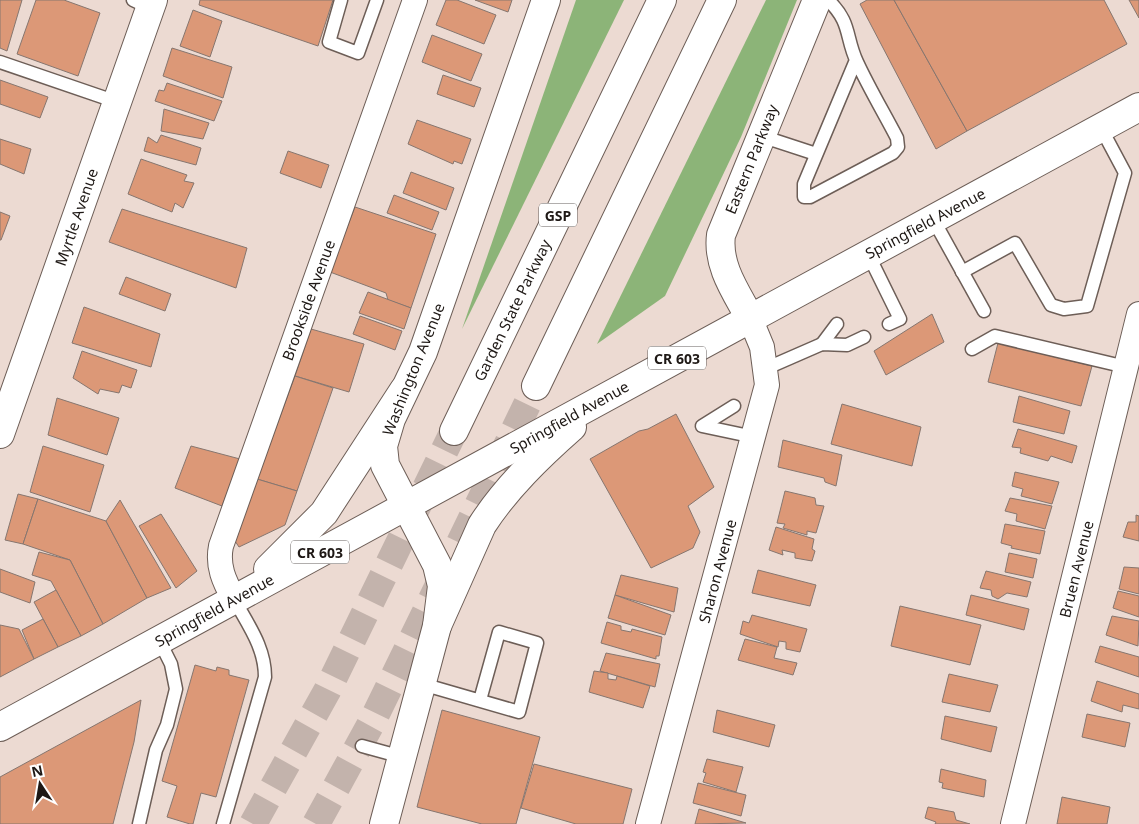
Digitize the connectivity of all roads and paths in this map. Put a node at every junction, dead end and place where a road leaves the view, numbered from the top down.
1 (342, 0) edge
2 (377, 0) edge
3 (414, 0) edge
4 (546, 0) edge
5 (662, 0) edge
6 (722, 0) edge
7 (817, 0) edge
8 (828, 0) edge
9 (145, 3) edge
10 (856, 60) junction
11 (0, 62) edge
12 (117, 102) junction
13 (1139, 107) edge
14 (1101, 128) junction
15 (761, 136) junction
16 (816, 154) junction
17 (933, 219) junction
18 (868, 254) junction
19 (962, 272) junction
20 (984, 311) dead end
21 (1139, 314) edge
22 (750, 318) junction
23 (894, 322) dead end
24 (837, 324) dead end
25 (864, 337) dead end
26 (822, 344) junction
27 (972, 349) dead end
28 (1126, 366) junction
29 (766, 368) junction
30 (536, 386) tunnel mouth
31 (7, 389) edge
32 (404, 390) junction
33 (604, 397) junction
34 (734, 406) dead end
35 (454, 430) tunnel mouth
36 (0, 434) edge
37 (754, 437) junction
38 (406, 506) junction
39 (234, 599) junction
40 (437, 626) junction
41 (159, 640) junction
42 (422, 684) junction
43 (480, 700) junction
44 (0, 727) edge
45 (362, 746) dead end
46 (402, 757) junction
47 (139, 824) edge
48 (223, 824) edge
49 (384, 824) edge
50 (648, 824) edge
51 (1013, 824) edge

1 - 2 lane
3 - 39 street, Brookside Avenue
4 - 32 main road, Washington Avenue
5 - 35 main road, Garden State Parkway / GSP
6 - 30 main road
7 - 15 main road, Eastern Parkway
8 - 10 lane
9 - 12 main road, Myrtle Avenue
10 - 16 lane
10 - 16 lane
11 - 12 lane
12 - 31 main road, Myrtle Avenue
13 - 14 main road, Springfield Avenue / CR 603
14 - 17 main road, Springfield Avenue / CR 603
14 - 19 lane
15 - 16 lane
15 - 22 main road, Eastern Parkway
17 - 18 main road, Springfield Avenue / CR 603
17 - 19 lane
18 - 22 main road, Springfield Avenue / CR 603
18 - 23 lane
19 - 20 lane
21 - 28 street, Bruen Avenue
22 - 29 street, Sharon Avenue
22 - 33 main road, Springfield Avenue / CR 603
24 - 26 lane
25 - 26 lane
26 - 29 lane
27 - 28 lane
28 - 51 street, Bruen Avenue
29 - 37 street, Sharon Avenue
31 - 36 main road, Myrtle Avenue
32 - 38 main road, Washington Avenue
32 - 39 main road
33 - 38 main road, Springfield Avenue / CR 603
33 - 40 main road
34 - 37 lane
37 - 50 street, Sharon Avenue
38 - 39 main road, Springfield Avenue / CR 603
38 - 40 main road, Washington Avenue
39 - 41 main road, Springfield Avenue / CR 603
39 - 48 lane
40 - 42 main road, Washington Avenue
41 - 44 main road, Springfield Avenue / CR 603
41 - 47 lane
42 - 43 lane
42 - 46 main road, Washington Avenue
43 - 43 lane
45 - 46 lane
46 - 49 main road, Washington Avenue

